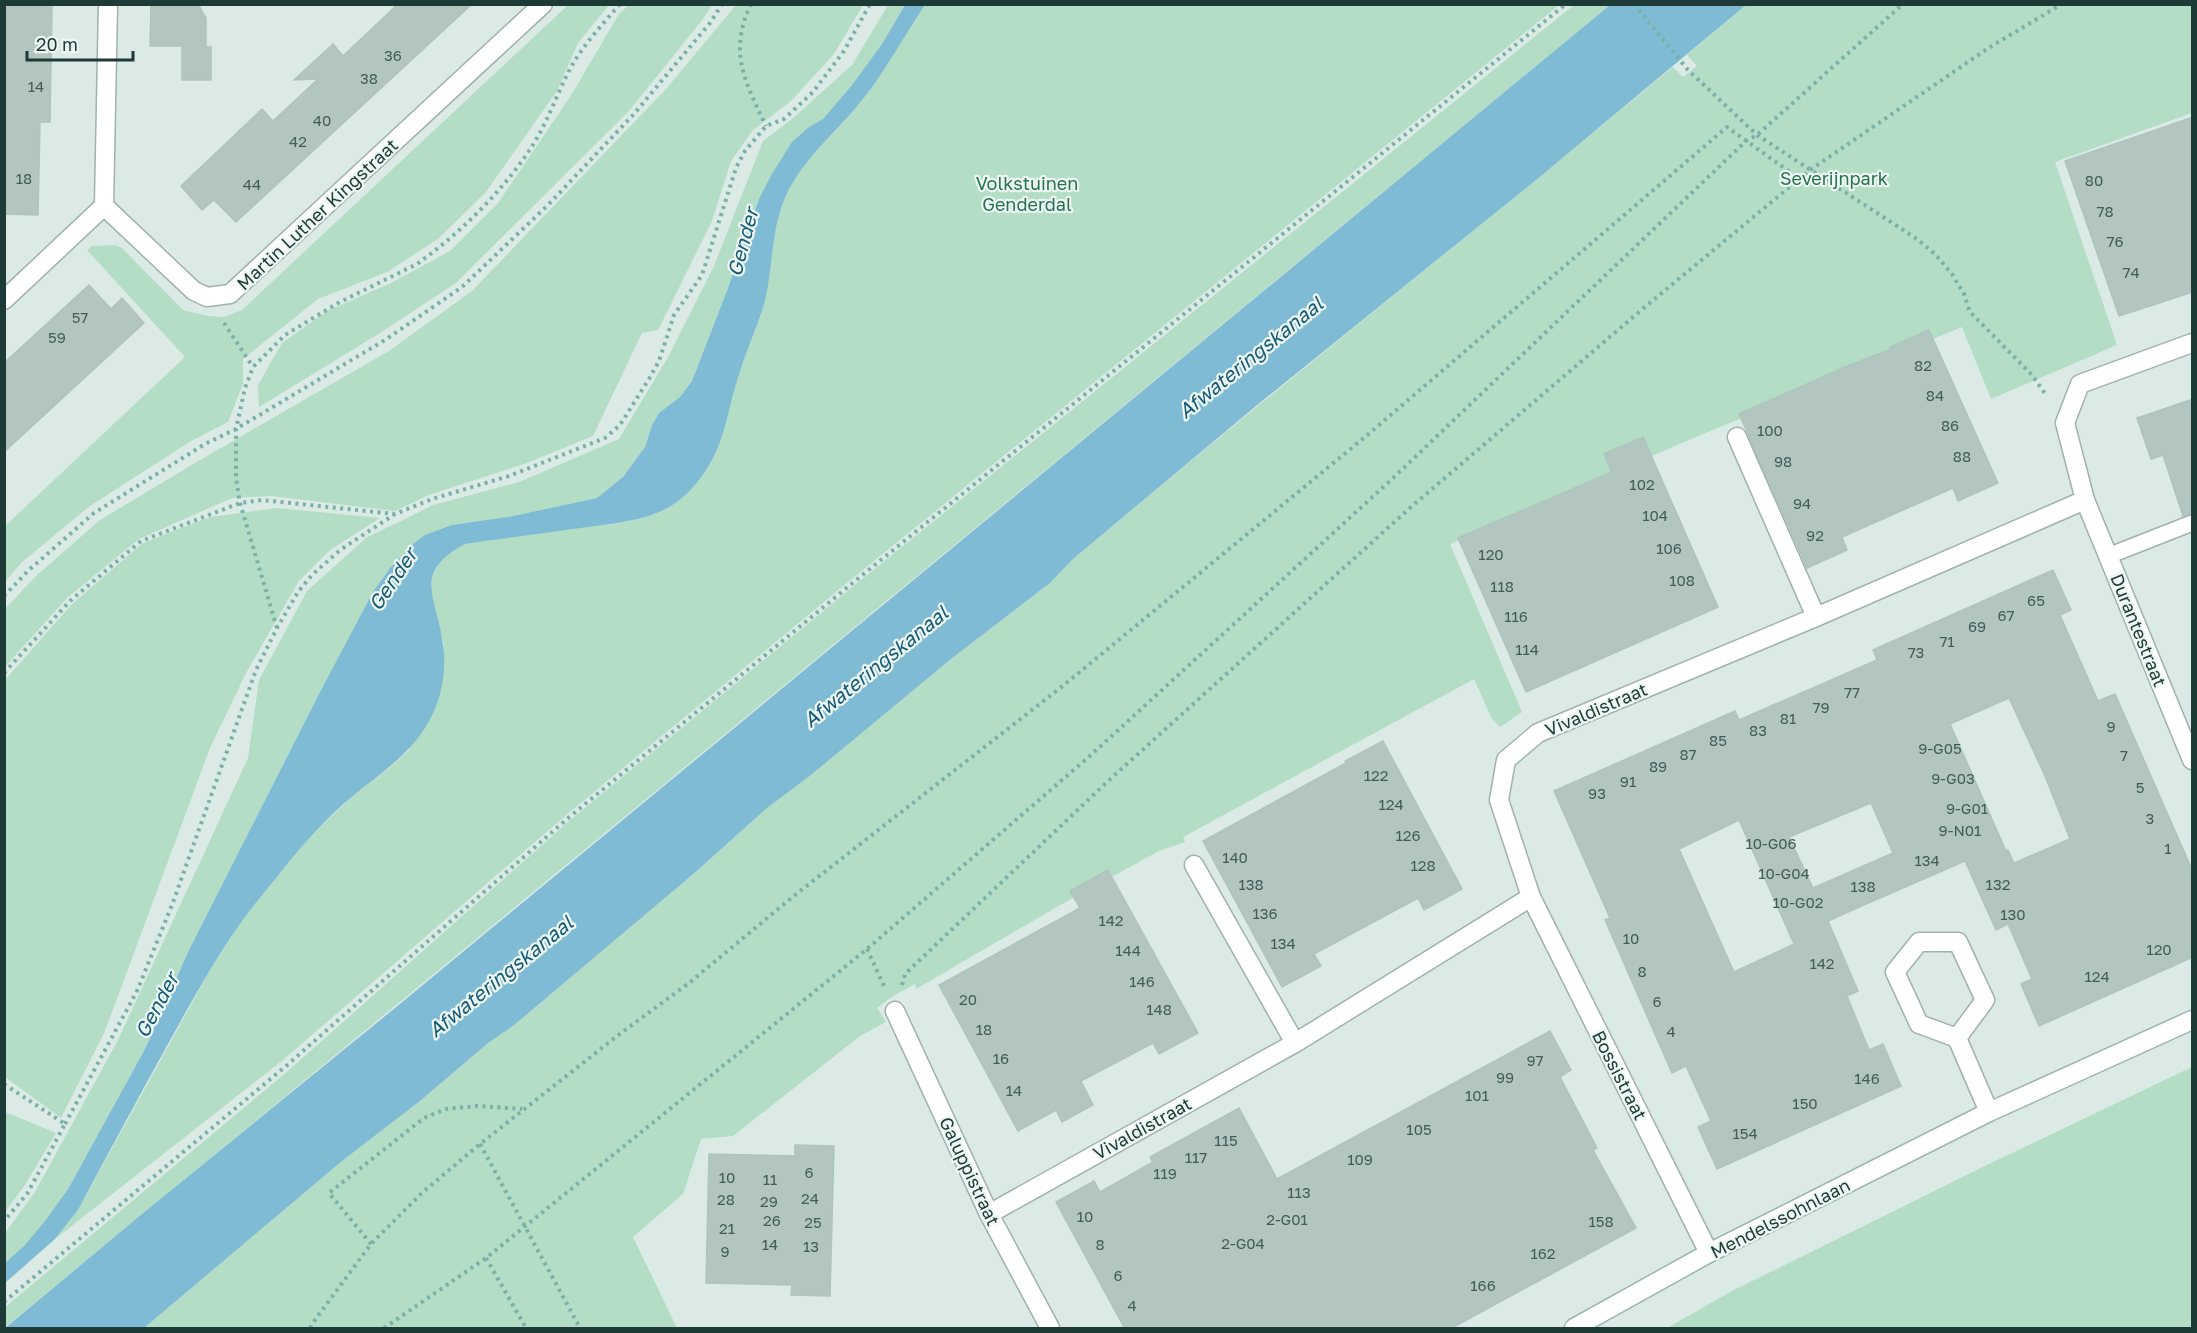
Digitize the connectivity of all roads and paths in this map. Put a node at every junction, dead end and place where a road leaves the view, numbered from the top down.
1 (108, 4) edge
2 (543, 4) edge
3 (620, 4) edge
4 (722, 4) edge
5 (751, 4) edge
6 (870, 4) edge
7 (1566, 4) edge
8 (1634, 4) edge
9 (1902, 4) edge
10 (2062, 4) edge
11 (766, 126) junction
12 (1757, 135) junction
13 (1746, 141) junction
14 (1810, 171) junction
15 (1801, 180) junction
16 (104, 206) junction
17 (207, 297) junction
18 (4, 300) edge
19 (2193, 343) edge
20 (253, 367) junction
21 (2065, 423) junction
22 (236, 429) junction
23 (1737, 437) dead end
24 (2085, 500) junction
25 (240, 503) junction
26 (395, 514) junction
27 (2193, 523) edge
28 (2109, 556) junction
29 (4, 596) edge
30 (1816, 617) junction
31 (277, 628) junction
32 (4, 673) edge
33 (2193, 760) edge
34 (1194, 865) dead end
35 (1531, 897) junction
36 (867, 949) junction
37 (895, 1011) junction
38 (2193, 1020) edge
39 (1957, 1038) junction
40 (1295, 1043) junction
41 (4, 1084) edge
42 (524, 1110) junction
43 (1989, 1112) junction
44 (65, 1124) junction
45 (480, 1144) junction
46 (989, 1214) junction
47 (4, 1221) edge
48 (525, 1227) junction
49 (371, 1244) junction
50 (1709, 1253) junction
51 (486, 1258) junction
52 (4, 1302) edge
53 (310, 1329) edge
54 (384, 1329) edge
55 (526, 1329) edge
56 (580, 1329) edge
57 (1050, 1329) edge
58 (1574, 1329) edge

1 - 16 street
2 - 17 street, Martin Luther Kingstraat
3 - 20 path
4 - 22 path
5 - 11 path
6 - 11 path
7 - 52 path
8 - 12 path
9 - 12 path
10 - 14 path
11 - 26 path
12 - 13 path
12 - 14 path
13 - 15 path
13 - 36 path
13 - 42 path
14 - 15 path
14 - 21 path
15 - 37 path
16 - 17 street
16 - 18 street
17 - 20 path
19 - 21 street
20 - 22 path
21 - 24 street
22 - 25 path
22 - 29 path
23 - 30 street
24 - 28 street, Durantestraat
24 - 30 street, Vivaldistraat
25 - 26 path
25 - 31 path
25 - 32 path
26 - 31 path
27 - 28 lane
28 - 33 street, Durantestraat
30 - 35 street, Vivaldistraat
31 - 44 path
34 - 40 street
35 - 40 street, Vivaldistraat
35 - 50 street, Bossistraat
36 - 37 path
36 - 48 path
37 - 46 street, Galuppistraat
38 - 43 street, Mendelssohnlaan
39 - 39 street
39 - 43 street
40 - 46 street, Vivaldistraat
41 - 44 path
42 - 45 path
42 - 49 path
43 - 50 street, Mendelssohnlaan
44 - 47 path
45 - 48 path
45 - 49 path
46 - 57 street, Galuppistraat
48 - 51 path
48 - 56 path
49 - 53 path
50 - 58 street, Mendelssohnlaan
51 - 54 path
51 - 55 path

